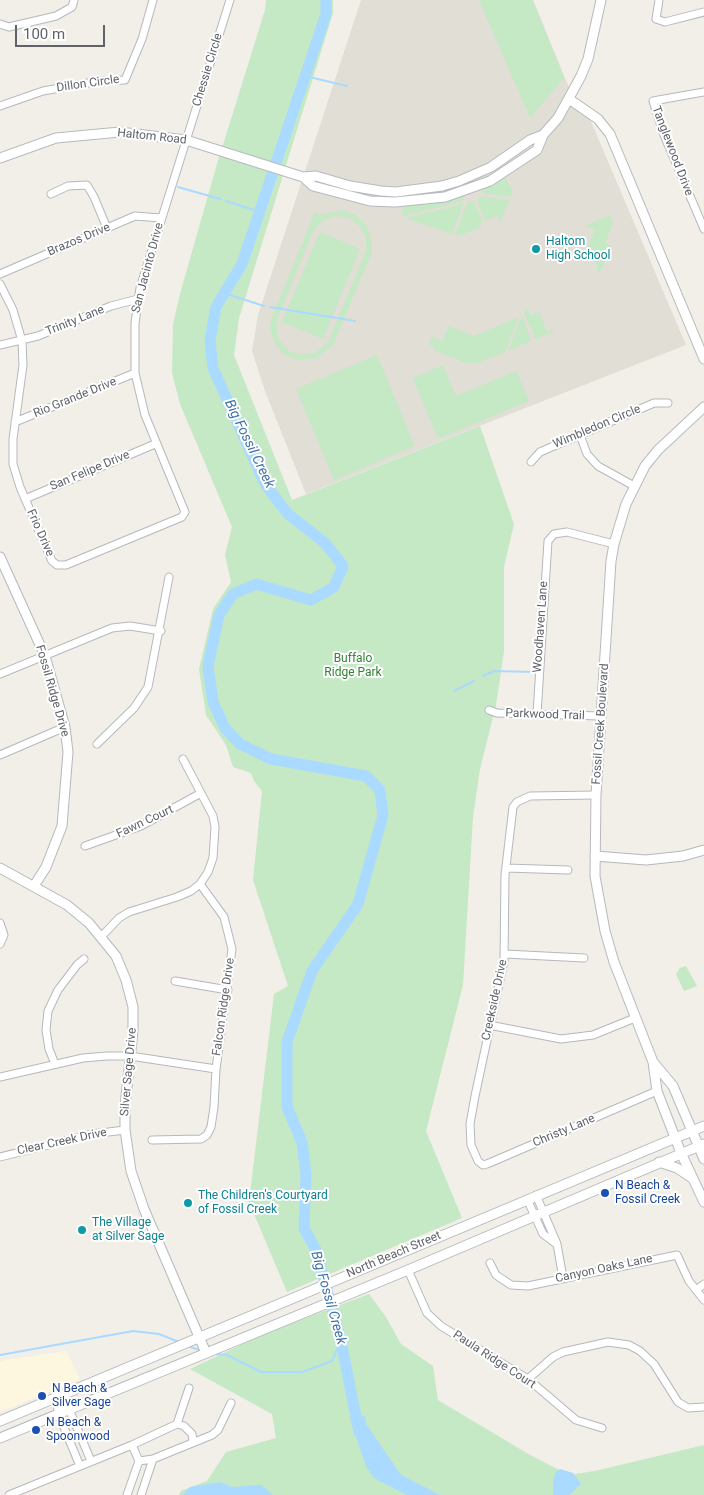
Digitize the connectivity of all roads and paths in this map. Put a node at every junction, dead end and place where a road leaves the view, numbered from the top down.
1 (74, 0) edge
2 (153, 0) edge
3 (230, 0) edge
4 (601, 0) edge
5 (659, 0) edge
6 (704, 12) edge
7 (0, 24) edge
8 (704, 92) edge
9 (569, 99) junction
10 (0, 106) edge
11 (543, 135) junction
12 (186, 140) junction
13 (0, 158) edge
14 (504, 159) junction
15 (510, 169) junction
16 (303, 178) junction
17 (392, 192) junction
18 (50, 194) dead end
19 (395, 202) junction
20 (161, 218) junction
21 (107, 228) junction
22 (704, 229) edge
23 (0, 274) edge
24 (0, 284) edge
25 (138, 299) junction
26 (22, 341) junction
27 (0, 345) edge
28 (704, 359) edge
29 (135, 374) junction
30 (668, 402) dead end
31 (704, 407) edge
32 (15, 422) junction
33 (580, 435) junction
34 (155, 444) junction
35 (532, 462) dead end
36 (634, 486) junction
37 (25, 499) junction
38 (185, 512) joint
39 (614, 544) junction
40 (0, 557) edge
41 (169, 577) dead end
42 (161, 631) junction
43 (45, 656) junction
44 (0, 674) edge
45 (489, 710) dead end
46 (537, 714) junction
47 (601, 716) junction
48 (65, 727) junction
49 (96, 744) dead end
50 (0, 755) edge
51 (183, 759) dead end
52 (201, 792) junction
53 (596, 795) junction
54 (85, 846) dead end
55 (704, 850) edge
56 (595, 856) junction
57 (0, 868) edge
58 (506, 868) junction
59 (568, 870) dead end
60 (200, 884) junction
61 (34, 886) junction
62 (0, 923) edge
63 (101, 937) junction
64 (0, 944) edge
65 (505, 954) junction
66 (584, 958) dead end
67 (84, 959) dead end
68 (175, 981) dead end
69 (228, 990) junction
70 (635, 1018) junction
71 (489, 1025) junction
72 (130, 1056) junction
73 (653, 1062) junction
74 (55, 1064) junction
75 (216, 1069) junction
76 (0, 1077) edge
77 (657, 1091) junction
78 (704, 1126) edge
79 (125, 1130) junction
80 (692, 1131) junction
81 (675, 1138) junction
82 (152, 1140) dead end
83 (701, 1145) edge
84 (681, 1153) junction
85 (0, 1157) edge
86 (475, 1157) joint
87 (704, 1159) edge
88 (658, 1162) junction
89 (693, 1179) junction
90 (531, 1197) junction
91 (704, 1202) edge
92 (539, 1214) junction
93 (490, 1263) dead end
94 (408, 1270) junction
95 (563, 1278) junction
96 (704, 1284) edge
97 (696, 1290) junction
98 (704, 1300) edge
99 (200, 1337) junction
100 (206, 1353) junction
101 (528, 1379) junction
102 (189, 1388) dead end
103 (57, 1397) junction
104 (231, 1403) dead end
105 (704, 1407) edge
106 (69, 1409) junction
107 (58, 1413) junction
108 (0, 1421) edge
109 (177, 1424) junction
110 (602, 1428) dead end
111 (0, 1438) edge
112 (193, 1441) junction
113 (132, 1445) junction
114 (153, 1459) junction
115 (92, 1461) junction
116 (139, 1461) junction
117 (80, 1466) junction
118 (9, 1495) edge
119 (127, 1495) edge
120 (141, 1495) edge

1 - 7 street
2 - 10 street, Dillon Circle
3 - 12 street, Chessie Circle
4 - 9 main road, Haltom Road
5 - 6 street
8 - 22 street, Tanglewood Drive
9 - 11 main road, Haltom Road
9 - 28 main road
11 - 14 main road, Haltom Road
11 - 15 main road, Haltom Road
12 - 13 main road, Haltom Road
12 - 16 main road, Haltom Road
12 - 20 street, San Jacinto Drive
14 - 15 main road
14 - 17 main road, Haltom Road
15 - 19 main road, Haltom Road
16 - 17 main road, Haltom Road
16 - 19 main road, Haltom Road
17 - 19 main road
18 - 21 street
20 - 21 street, Brazos Drive
20 - 25 street, San Jacinto Drive
21 - 23 street, Brazos Drive
24 - 26 street, Frio Drive
25 - 26 street, Trinity Lane
25 - 29 street, San Jacinto Drive
26 - 27 street, Trinity Lane
26 - 32 street, Frio Drive
29 - 32 street, Rio Grande Drive
29 - 34 street, San Jacinto Drive
30 - 33 street, Wimbledon Circle
31 - 36 main road, Fossil Creek Boulevard
32 - 37 street, Frio Drive
33 - 35 street, Wimbledon Circle
33 - 36 street
34 - 37 street, San Felipe Drive
34 - 38 street, San Jacinto Drive
36 - 39 main road, Fossil Creek Boulevard
37 - 38 street, Frio Drive
39 - 46 street, Woodhaven Lane
39 - 47 main road, Fossil Creek Boulevard
40 - 43 main road, Fossil Ridge Drive
41 - 42 street
42 - 43 street
42 - 49 street
43 - 44 street
43 - 48 main road, Fossil Ridge Drive
45 - 46 street, Parkwood Trail
46 - 47 street, Parkwood Trail
47 - 53 main road, Fossil Creek Boulevard
48 - 50 street
48 - 61 main road, Fossil Ridge Drive
51 - 52 street
52 - 54 street, Fawn Court
52 - 60 street
53 - 56 main road, Fossil Creek Boulevard
53 - 58 street, Creekside Drive
55 - 56 main road
56 - 70 main road, Fossil Creek Boulevard
57 - 61 main road, Silver Sage Drive
58 - 59 street
58 - 65 street, Creekside Drive
60 - 63 street
60 - 69 street, Falcon Ridge Drive
61 - 63 main road, Silver Sage Drive
62 - 64 street
63 - 72 main road, Silver Sage Drive
65 - 66 street
65 - 71 street, Creekside Drive
67 - 74 street
68 - 69 street
69 - 75 street, Falcon Ridge Drive
70 - 71 street
70 - 73 main road, Fossil Creek Boulevard
71 - 86 street, Creekside Drive
72 - 74 street
72 - 75 street
72 - 79 main road, Silver Sage Drive
73 - 77 main road, Fossil Creek Boulevard
73 - 80 main road, Fossil Creek Boulevard
74 - 76 street
75 - 82 street, Falcon Ridge Drive
77 - 81 main road, Fossil Creek Boulevard
77 - 86 street, Christy Lane
78 - 80 main road, North Beach Street
79 - 85 street, Clear Creek Drive
79 - 99 main road, Silver Sage Drive
80 - 81 main road, North Beach Street
80 - 83 main road, Fossil Creek Boulevard
81 - 84 main road, Fossil Creek Boulevard
81 - 90 main road, North Beach Street
83 - 84 main road, North Beach Street
83 - 87 main road, Fossil Creek Boulevard
84 - 88 main road, North Beach Street
84 - 89 main road, Fossil Creek Boulevard
88 - 89 main road
88 - 92 main road, North Beach Street
89 - 91 main road, Fossil Creek Boulevard
90 - 92 street
90 - 99 main road, North Beach Street
92 - 94 main road, North Beach Street
92 - 95 street
93 - 95 street, Canyon Oaks Lane
94 - 100 main road, North Beach Street
94 - 101 street, Paula Ridge Court
95 - 97 street, Canyon Oaks Lane
96 - 97 street
97 - 98 street, Canyon Oaks Lane
99 - 100 main road, Silver Sage Drive
99 - 103 main road, North Beach Street
100 - 106 main road, North Beach Street
101 - 105 street
101 - 110 street, Paula Ridge Court
102 - 109 street
103 - 106 street
103 - 107 street
103 - 108 main road, North Beach Street
104 - 112 street
106 - 107 main road, North Beach Street
106 - 115 street
107 - 111 main road, North Beach Street
107 - 117 street
109 - 112 street
109 - 113 street
112 - 114 street
113 - 115 street
113 - 116 street
114 - 116 street
114 - 120 street
115 - 117 street
116 - 119 street
117 - 118 street

